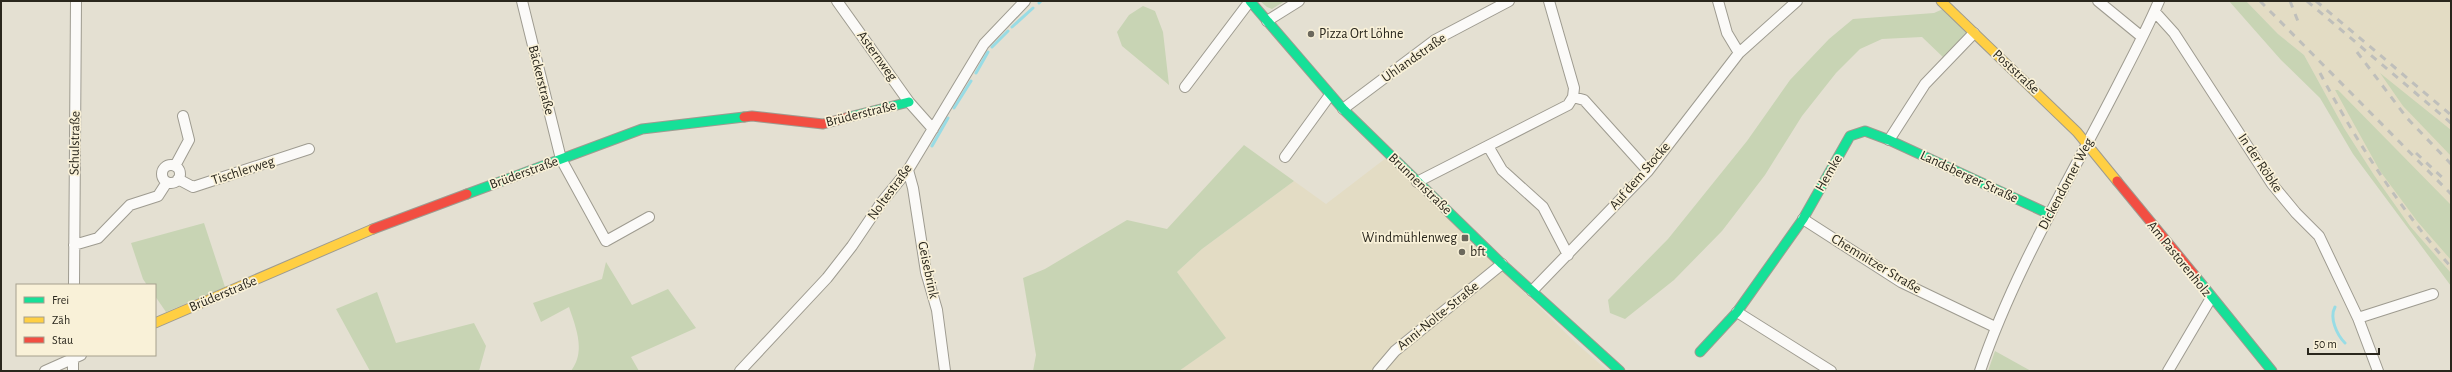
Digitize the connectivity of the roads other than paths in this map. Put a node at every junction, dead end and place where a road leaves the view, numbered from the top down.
1 (76, 1) edge
2 (522, 1) edge
3 (837, 1) edge
4 (1025, 1) edge
5 (1250, 1) edge
6 (1299, 1) edge
7 (1509, 1) edge
8 (1548, 1) edge
9 (1718, 1) edge
10 (1797, 1) edge
11 (1941, 1) edge
12 (2098, 1) edge
13 (2159, 1) edge
14 (2155, 12) junction
15 (1267, 21) junction
16 (1974, 33) junction
17 (2142, 37) junction
18 (1739, 53) junction
19 (1185, 87) dead end
20 (1330, 95) junction
21 (1573, 97) junction
22 (909, 102) junction
23 (1343, 109) junction
24 (183, 116) dead end
25 (933, 129) junction
26 (1889, 140) junction
27 (1488, 146) junction
28 (2087, 146) junction
29 (309, 148) dead end
30 (1285, 157) dead end
31 (560, 160) junction
32 (175, 166) junction
33 (908, 170) junction
34 (1648, 171) junction
35 (178, 179) junction
36 (167, 182) junction
37 (1417, 182) junction
38 (2049, 214) junction
39 (649, 218) dead end
40 (1803, 219) junction
41 (74, 245) junction
42 (1568, 255) junction
43 (1502, 264) junction
44 (74, 284) edge
45 (1532, 291) junction
46 (2433, 294) dead end
47 (2211, 298) junction
48 (1737, 312) junction
49 (2358, 318) junction
50 (156, 323) edge
51 (1995, 327) junction
52 (1700, 352) dead end
53 (76, 356) edge
54 (45, 371) edge
55 (73, 371) edge
56 (740, 371) edge
57 (945, 371) edge
58 (1378, 371) edge
59 (1620, 371) edge
60 (1831, 371) edge
61 (1980, 371) edge
62 (2168, 371) edge
63 (2272, 371) edge
64 (2378, 371) edge

1 - 41 street, Schulstraße
2 - 31 street, Bäckerstraße
3 - 22 street, Asternweg
4 - 25 street, Noltestraße
5 - 15 street, Brunnenstraße
5 - 19 street
6 - 15 street
7 - 23 street, Uhlandstraße
8 - 21 street
9 - 18 street
10 - 18 street, Auf dem Stocke
11 - 16 street, Poststraße
12 - 17 street
13 - 14 street, Dickendorner Weg
14 - 17 street, Dickendorner Weg
14 - 49 street, In der Röbke
15 - 20 street, Brunnenstraße
16 - 26 street
16 - 28 street, Poststraße
17 - 28 street, Dickendorner Weg
18 - 34 street, Auf dem Stocke
20 - 23 street, Brunnenstraße
20 - 30 street
21 - 27 street
21 - 34 street
22 - 25 street, Asternweg
22 - 31 street, Brüderstraße
23 - 37 street, Brunnenstraße
24 - 32 street
25 - 33 street, Noltestraße
26 - 38 street, Landsberger Straße
26 - 40 street, Hemke
27 - 37 street
27 - 42 street
28 - 38 street, Dickendorner Weg
28 - 47 street, Am Pastorenholz
29 - 35 street, Tischlerweg
31 - 39 street, Bäckerstraße
31 - 50 street, Brüderstraße
32 - 35 street
32 - 36 street
33 - 56 street, Noltestraße
33 - 57 street, Geisebrink
34 - 42 street, Auf dem Stocke
35 - 36 street
36 - 41 street
37 - 43 street, Brunnenstraße
38 - 51 street, Dickendorner Weg
40 - 48 street, Hemke
40 - 51 street, Chemnitzer Straße
41 - 44 street, Schulstraße
42 - 45 street, Auf dem Stocke
43 - 45 street, Brunnenstraße
43 - 58 street, Anni-Nolte-Straße
45 - 59 street, Brunnenstraße
46 - 49 street
47 - 62 street
47 - 63 street, Am Pastorenholz
48 - 52 street, Hemke
48 - 60 street
49 - 64 street, In der Röbke
51 - 61 street, Dickendorner Weg
53 - 54 street
53 - 55 street

